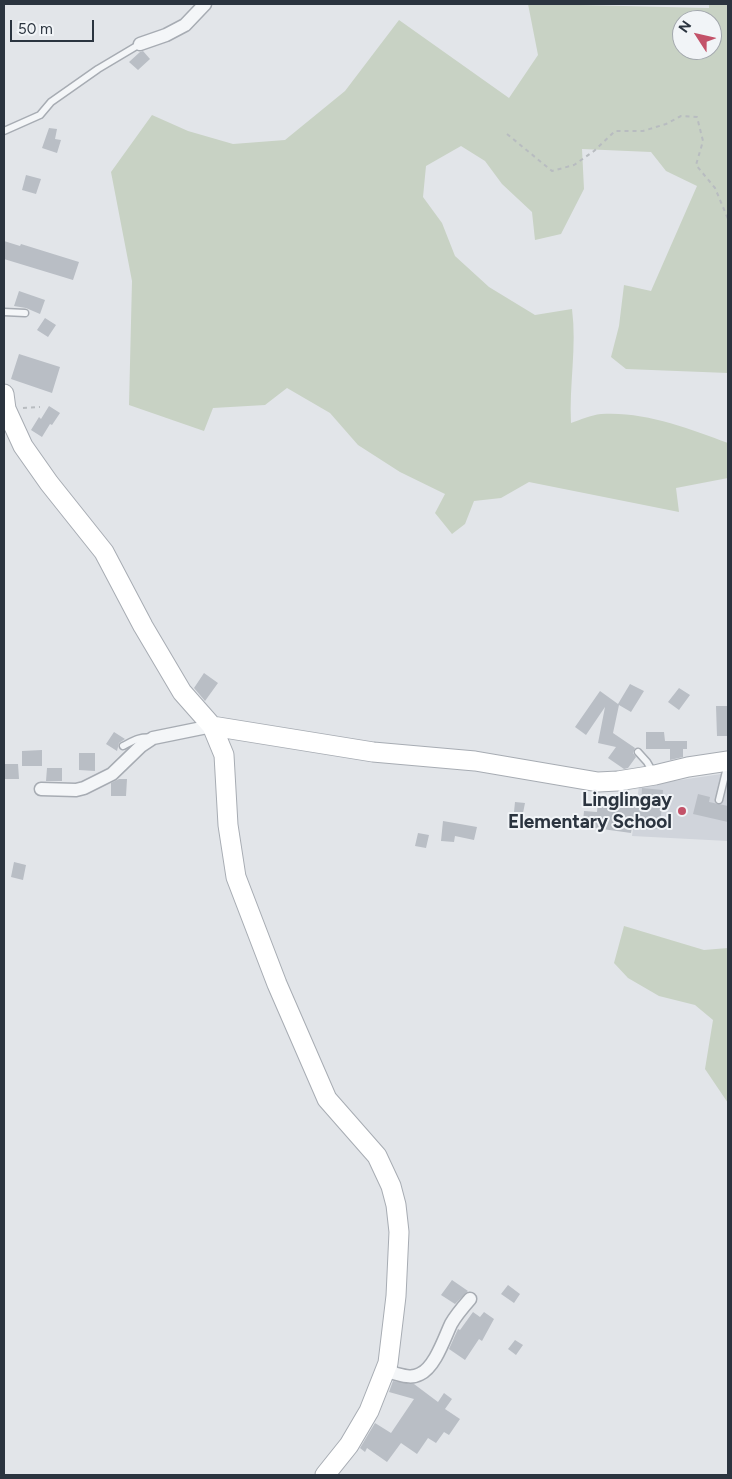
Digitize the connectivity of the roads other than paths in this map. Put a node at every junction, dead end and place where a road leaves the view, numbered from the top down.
1 (206, 4) edge
2 (140, 44) joint
3 (4, 131) edge
4 (4, 312) edge
5 (25, 313) dead end
6 (4, 394) edge
7 (212, 726) junction
8 (153, 738) junction
9 (123, 746) dead end
10 (638, 752) dead end
11 (728, 762) edge
12 (655, 775) junction
13 (41, 789) dead end
14 (719, 800) dead end
15 (470, 1299) dead end
16 (388, 1363) junction
17 (325, 1475) edge

1 - 2 street
2 - 3 lane
4 - 5 lane
6 - 7 street
7 - 8 street
7 - 12 street
7 - 16 street
8 - 9 lane
8 - 13 street
10 - 12 lane
11 - 12 street
11 - 14 lane
15 - 16 street
16 - 17 street

